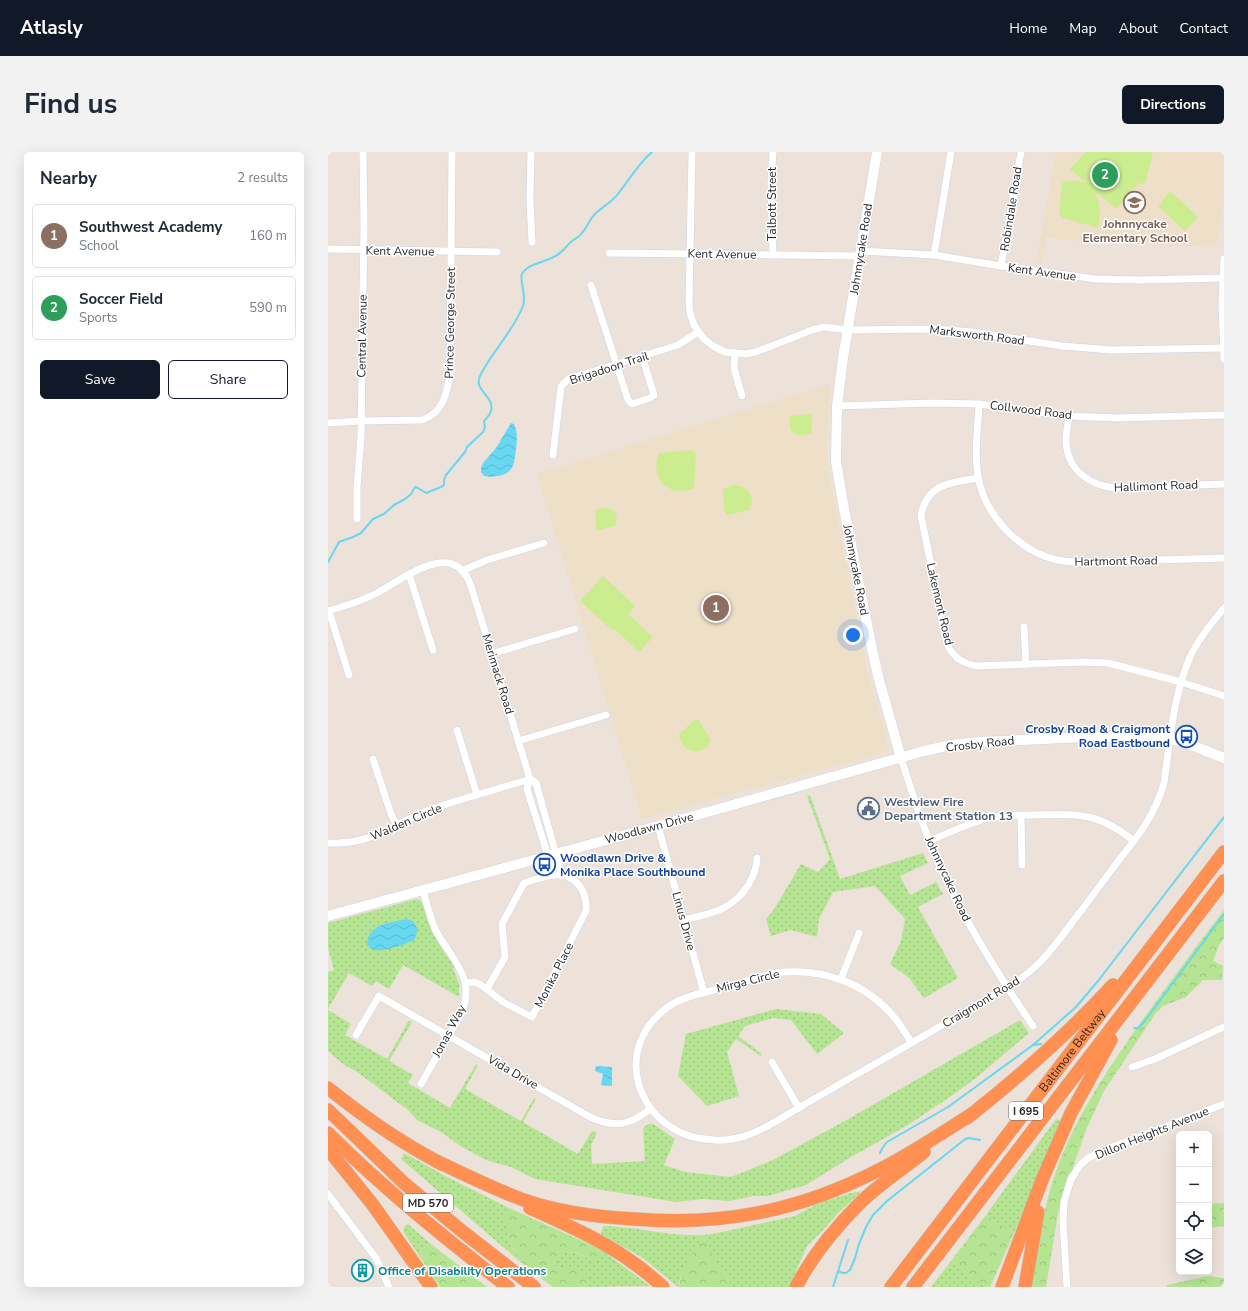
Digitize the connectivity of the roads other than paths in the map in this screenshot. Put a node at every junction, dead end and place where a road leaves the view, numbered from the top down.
1 (363, 152) edge
2 (452, 152) edge
3 (531, 152) edge
4 (692, 152) edge
5 (773, 152) edge
6 (877, 152) edge
7 (951, 152) edge
8 (1021, 152) edge
9 (532, 242) dead end
10 (328, 249) edge
11 (364, 250) junction
12 (451, 252) junction
13 (497, 252) dead end
14 (608, 253) dead end
15 (690, 254) junction
16 (860, 254) junction
17 (773, 255) junction
18 (934, 255) junction
19 (1224, 259) edge
20 (1001, 266) junction
21 (1223, 278) edge
22 (592, 284) dead end
23 (848, 330) junction
24 (698, 332) junction
25 (1223, 348) edge
26 (735, 353) junction
27 (642, 356) junction
28 (1224, 358) edge
29 (616, 364) junction
30 (742, 396) dead end
31 (979, 404) junction
32 (837, 406) junction
33 (1224, 415) edge
34 (1069, 416) junction
35 (361, 421) junction
36 (328, 423) edge
37 (553, 455) dead end
38 (978, 478) junction
39 (1224, 484) edge
40 (357, 519) dead end
41 (544, 543) dead end
42 (1224, 558) edge
43 (462, 571) junction
44 (409, 574) junction
45 (1224, 608) edge
46 (328, 611) edge
47 (1024, 627) dead end
48 (574, 629) dead end
49 (433, 650) dead end
50 (491, 654) junction
51 (1026, 664) junction
52 (349, 676) dead end
53 (1181, 682) junction
54 (1224, 696) edge
55 (606, 715) dead end
56 (457, 730) dead end
57 (1171, 740) junction
58 (518, 741) junction
59 (901, 758) junction
60 (1224, 758) edge
61 (373, 759) dead end
62 (530, 780) junction
63 (477, 795) junction
64 (1021, 815) junction
65 (397, 826) junction
66 (658, 826) junction
67 (929, 841) junction
68 (1134, 841) junction
69 (328, 843) edge
70 (1224, 852) edge
71 (552, 855) junction
72 (757, 858) dead end
73 (1022, 865) dead end
74 (558, 875) junction
75 (1224, 882) edge
76 (423, 890) junction
77 (328, 916) edge
78 (684, 920) junction
79 (859, 933) dead end
80 (1160, 936) junction
81 (841, 979) junction
82 (1149, 980) junction
83 (466, 983) junction
84 (1007, 988) junction
85 (487, 989) junction
86 (704, 993) junction
87 (659, 1014) joint
88 (1033, 1026) dead end
89 (1224, 1027) edge
90 (356, 1035) dead end
91 (449, 1035) junction
92 (912, 1043) junction
93 (772, 1062) dead end
94 (1132, 1067) dead end
95 (421, 1084) dead end
96 (328, 1088) edge
97 (1224, 1104) edge
98 (799, 1108) junction
99 (650, 1109) junction
100 (328, 1110) edge
101 (972, 1114) junction
102 (328, 1133) edge
103 (328, 1149) edge
104 (1055, 1151) junction
105 (436, 1161) junction
106 (328, 1194) edge
107 (389, 1227) junction
108 (389, 1287) edge
109 (425, 1287) edge
110 (431, 1287) edge
111 (508, 1287) edge
112 (534, 1287) edge
113 (663, 1287) edge
114 (796, 1287) edge
115 (891, 1287) edge
116 (913, 1287) edge
117 (1002, 1287) edge
118 (1025, 1287) edge
119 (1067, 1287) edge

1 - 11 street, Central Avenue
2 - 12 street, Prince George Street
3 - 9 street
4 - 15 street
5 - 17 street, Talbott Street
6 - 16 main road, Johnnycake Road
7 - 18 street
8 - 20 street, Robindale Road
10 - 11 street, Kent Avenue
11 - 12 street, Kent Avenue
11 - 35 street, Central Avenue
12 - 13 street, Kent Avenue
12 - 35 street, Prince George Street
14 - 15 street, Kent Avenue
15 - 17 street, Kent Avenue
15 - 24 street
16 - 17 street, Kent Avenue
16 - 18 street, Kent Avenue
16 - 23 main road, Johnnycake Road
18 - 20 street, Kent Avenue
19 - 21 street
20 - 21 street, Kent Avenue
21 - 25 street
22 - 29 street
23 - 25 street, Marksworth Road
23 - 26 street, Marksworth Road
23 - 32 main road, Johnnycake Road
24 - 26 street, Marksworth Road
24 - 27 street, Brigadoon Trail
25 - 28 street
26 - 30 street
27 - 29 street, Brigadoon Trail
27 - 29 street
29 - 37 street, Brigadoon Trail
31 - 32 street, Collwood Road
31 - 34 street, Collwood Road
31 - 38 street, Hartmont Road
32 - 59 main road, Johnnycake Road
33 - 34 street, Collwood Road
34 - 39 street, Hallimont Road
35 - 36 street, Prince George Street
35 - 40 street, Central Avenue
38 - 42 street, Hartmont Road
38 - 51 street, Lakemont Road
41 - 43 street
43 - 44 street
43 - 50 street, Merimack Road
44 - 46 street
44 - 49 street
45 - 53 street, Craigmont Road
46 - 52 street
47 - 51 street
48 - 50 street
50 - 58 street, Merimack Road
51 - 53 street, Lakemont Road
53 - 54 street, Lakemont Road
53 - 57 street, Craigmont Road
55 - 58 street
56 - 63 street
57 - 59 main road, Crosby Road
57 - 60 main road, Crosby Road
57 - 68 street, Craigmont Road
58 - 62 street, Merimack Road
59 - 66 main road, Woodlawn Drive
59 - 67 street, Johnnycake Road
61 - 65 street
62 - 63 street, Walden Circle
62 - 71 street, Merimack Road
63 - 65 street, Walden Circle
64 - 67 street
64 - 68 street
64 - 73 street
65 - 69 street, Walden Circle
66 - 71 main road, Woodlawn Drive
66 - 78 street, Linus Drive
67 - 84 street, Johnnycake Road
68 - 84 street, Craigmont Road
70 - 80 highway, Baltimore Beltway / I 695
71 - 74 street, Merimack Road
71 - 76 main road, Woodlawn Drive
72 - 78 street
74 - 85 street
74 - 85 street, Monika Place
75 - 82 highway, Baltimore Beltway / I 695
76 - 77 main road, Woodlawn Drive
76 - 83 street, Jonas Way
78 - 86 street, Linus Drive
79 - 81 street
80 - 101 highway
80 - 115 highway, Baltimore Beltway / I 695
81 - 86 street, Mirga Circle
81 - 92 street, Mirga Circle
82 - 104 highway
82 - 116 highway, Baltimore Beltway / I 695
83 - 85 street, Monika Place
83 - 91 street, Jonas Way
84 - 88 street, Johnnycake Road
84 - 92 street, Craigmont Road
86 - 87 street, Mirga Circle
87 - 99 street, Craigmont Road
89 - 94 street
90 - 91 street, Vida Drive
91 - 95 street, Jonas Way
91 - 99 street, Vida Drive
92 - 98 street, Craigmont Road
93 - 98 street
96 - 105 highway
97 - 119 street, Dillon Heights Avenue
98 - 99 street, Craigmont Road
100 - 112 highway, MD 570
101 - 105 highway
101 - 114 highway
102 - 111 highway, MD 570
103 - 107 highway
104 - 117 highway
104 - 118 highway
105 - 113 highway
106 - 108 street
107 - 109 highway
107 - 110 highway

